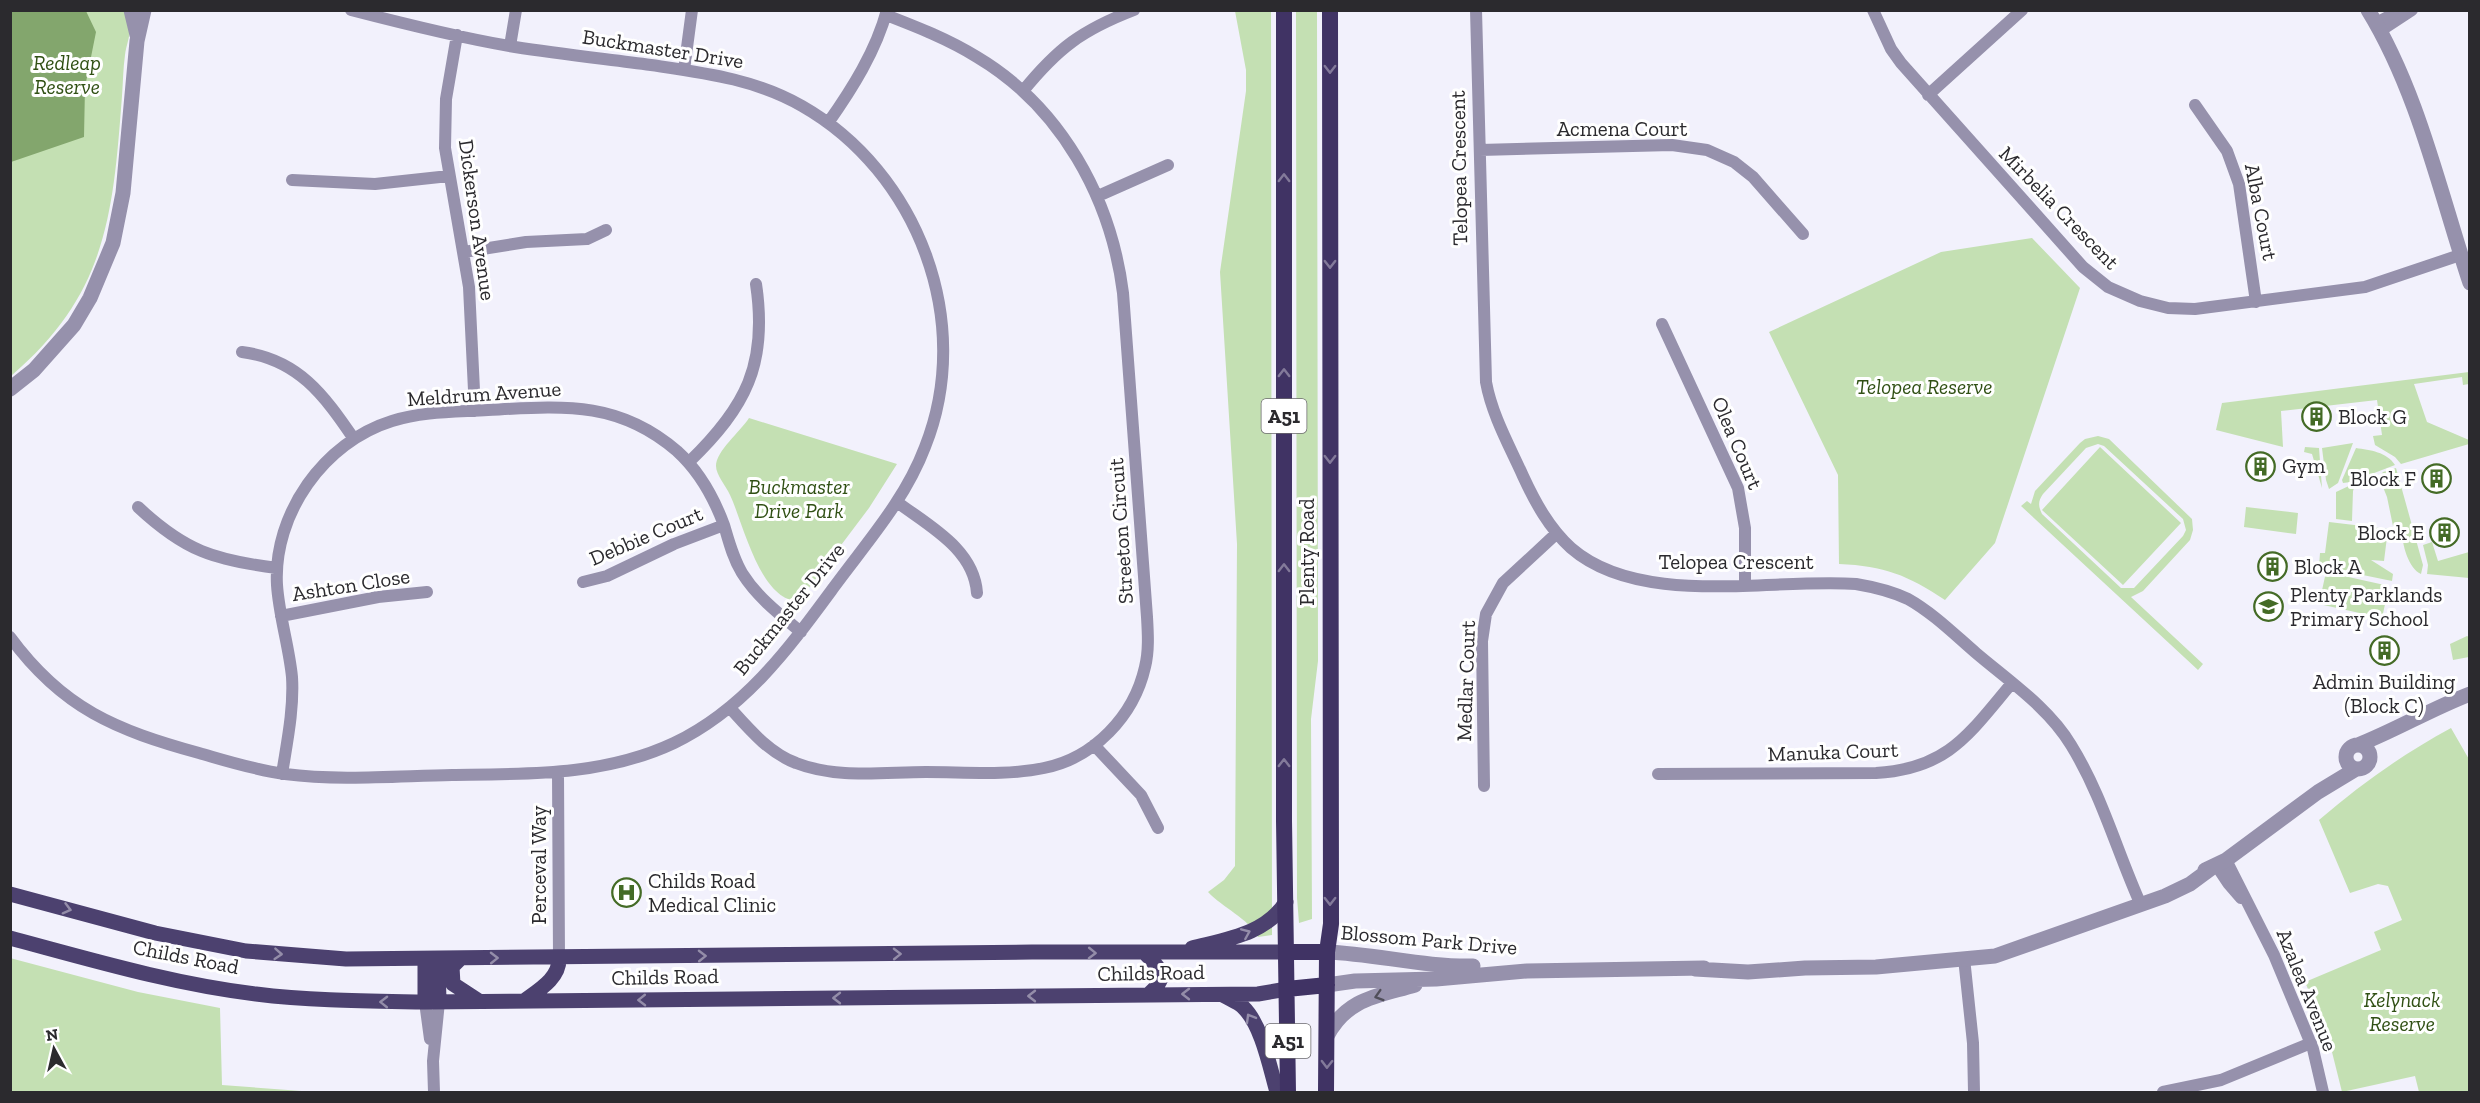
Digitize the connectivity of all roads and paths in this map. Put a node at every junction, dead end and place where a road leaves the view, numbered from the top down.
1 (130, 10) edge
2 (144, 10) edge
3 (351, 10) edge
4 (516, 10) edge
5 (692, 10) edge
6 (1134, 10) edge
7 (1284, 10) edge
8 (1330, 10) edge
9 (1476, 10) edge
10 (1873, 10) edge
11 (2022, 10) edge
12 (2402, 10) edge
13 (2412, 10) edge
14 (886, 13) edge
15 (2375, 22) edge
16 (457, 35) junction
17 (137, 41) junction
18 (510, 46) junction
19 (684, 70) junction
20 (1023, 90) junction
21 (1928, 95) junction
22 (2195, 105) dead end
23 (828, 123) junction
24 (1480, 150) junction
25 (1168, 165) dead end
26 (449, 176) junction
27 (292, 180) dead end
28 (1098, 196) junction
29 (606, 230) dead end
30 (1803, 234) dead end
31 (464, 252) junction
32 (2460, 255) junction
33 (2469, 283) edge
34 (756, 284) dead end
35 (2256, 302) junction
36 (1662, 324) dead end
37 (242, 352) dead end
38 (10, 389) edge
39 (475, 411) junction
40 (354, 439) junction
41 (688, 462) junction
42 (897, 502) junction
43 (138, 507) dead end
44 (724, 525) junction
45 (1557, 532) junction
46 (277, 568) junction
47 (583, 582) dead end
48 (1745, 585) junction
49 (427, 592) dead end
50 (977, 593) dead end
51 (281, 616) junction
52 (801, 632) junction
53 (10, 637) edge
54 (2012, 683) junction
55 (2469, 694) edge
56 (730, 708) junction
57 (2395, 730) junction
58 (1094, 745) junction
59 (2352, 749) junction
60 (2371, 759) junction
61 (2356, 770) junction
62 (558, 773) junction
63 (282, 774) junction
64 (1658, 774) dead end
65 (1484, 786) dead end
66 (2318, 792) junction
67 (1158, 828) dead end
68 (2218, 864) junction
69 (10, 894) edge
70 (1286, 902) junction
71 (2146, 902) junction
72 (10, 938) edge
73 (1287, 952) junction
74 (1327, 952) junction
75 (1145, 953) junction
76 (1169, 953) junction
77 (461, 958) junction
78 (560, 958) junction
79 (1962, 958) junction
80 (431, 959) junction
81 (1527, 971) junction
82 (1436, 979) junction
83 (1327, 985) junction
84 (1287, 989) junction
85 (1149, 994) junction
86 (1223, 995) junction
87 (479, 1001) junction
88 (524, 1001) junction
89 (432, 1002) junction
90 (1327, 1036) junction
91 (2311, 1043) junction
92 (434, 1092) edge
93 (1277, 1092) edge
94 (1288, 1092) edge
95 (1326, 1092) edge
96 (1974, 1092) edge
97 (2163, 1092) edge
98 (2323, 1092) edge

1 - 17 street
2 - 17 street
3 - 16 street, Buckmaster Drive
4 - 18 street
5 - 19 street
6 - 20 street
70 -> 7 highway, Plenty Road / A51
8 -> 74 highway, Plenty Road / A51
9 - 24 street, Telopea Crescent
10 - 21 street, Mirbelia Crescent
11 - 21 street
12 - 15 street
13 - 15 street
14 - 20 street, Streeton Circuit
14 - 23 street
15 - 32 street
16 - 18 street, Buckmaster Drive
16 - 26 street, Dickerson Avenue
17 - 38 street
18 - 19 street, Buckmaster Drive
19 - 23 street, Buckmaster Drive
20 - 28 street, Streeton Circuit
21 - 35 street, Mirbelia Crescent
22 - 35 street, Alba Court
23 - 42 street, Buckmaster Drive
24 - 30 street, Acmena Court
24 - 45 street, Telopea Crescent
25 - 28 street
26 - 27 street
26 - 31 street, Dickerson Avenue
28 - 58 street, Streeton Circuit
29 - 31 street
31 - 39 street, Dickerson Avenue
32 - 33 street
32 - 35 street, Mirbelia Crescent
34 - 41 street
36 - 48 street, Olea Court
37 - 40 street
39 - 40 street, Meldrum Avenue
39 - 41 street, Meldrum Avenue
40 - 46 street, Meldrum Avenue
41 - 44 street, Meldrum Avenue
42 - 50 street
42 - 52 street, Buckmaster Drive
43 - 46 street
44 - 47 street, Debbie Court
44 - 52 street, Meldrum Avenue
45 - 48 street, Telopea Crescent
45 - 65 street, Medlar Court
46 - 51 street, Meldrum Avenue
48 - 54 street, Telopea Crescent
49 - 51 street, Ashton Close
51 - 63 street, Meldrum Avenue
52 - 56 street, Buckmaster Drive
53 - 63 street, Buckmaster Drive
54 - 64 street, Manuka Court
54 - 71 street, Telopea Crescent
55 - 57 street
56 - 58 street, Streeton Circuit
56 - 62 street, Buckmaster Drive
57 - 59 street
57 - 60 street
58 - 67 street
59 - 60 street
59 - 61 street
59 - 66 street, Blossom Park Drive
60 - 61 street
61 - 66 street, Blossom Park Drive
62 - 63 street, Buckmaster Drive
62 - 78 street, Perceval Way
66 - 68 street, Blossom Park Drive
68 - 71 street, Blossom Park Drive
68 - 91 street, Azalea Avenue
69 -> 80 main road, Childs Road
70 - 73 highway, Plenty Road / A51
76 -> 70 main road
71 - 79 street, Blossom Park Drive
89 -> 72 main road, Childs Road
73 - 74 highway, Childs Road
73 - 76 main road, Childs Road
73 - 84 highway, Plenty Road / A51
74 - 81 street, Blossom Park Drive
74 - 83 highway, Plenty Road / A51
75 - 76 main road, Childs Road
78 -> 75 main road, Childs Road
75 - 85 main road
77 -> 78 main road, Childs Road
77 - 80 main road, Childs Road
77 - 87 main road
78 - 88 main road
79 - 81 street, Blossom Park Drive
79 - 96 street
80 - 89 main road
81 - 82 street, Blossom Park Drive
82 - 83 street, Blossom Park Drive
82 -> 90 street
83 - 84 highway, Childs Road
83 - 90 highway, Plenty Road / A51
84 - 86 main road, Childs Road
84 - 94 highway, Plenty Road / A51
86 -> 85 main road, Childs Road
85 -> 88 main road, Childs Road
93 -> 86 main road
87 - 88 main road, Childs Road
87 - 89 main road, Childs Road
89 - 92 street
90 -> 95 highway, Plenty Road / A51
91 - 97 street
91 - 98 street, Azalea Avenue

